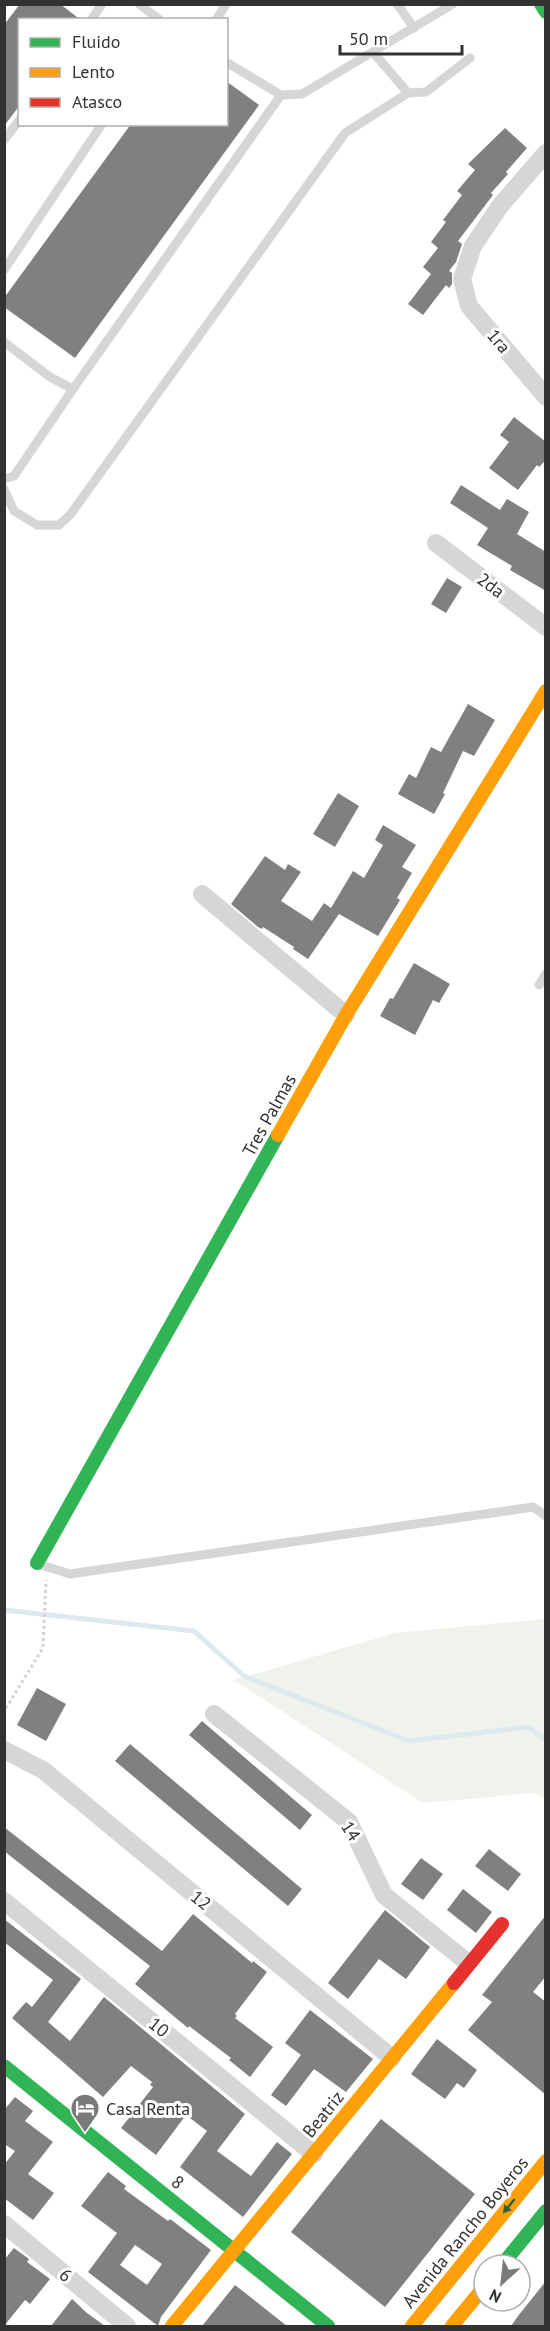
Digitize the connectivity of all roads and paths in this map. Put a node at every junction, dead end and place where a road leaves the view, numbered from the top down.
1 (102, 4) edge
2 (139, 4) edge
3 (226, 4) edge
4 (397, 4) edge
5 (453, 4) edge
6 (541, 4) edge
7 (546, 12) edge
8 (92, 18) edge
9 (157, 18) edge
10 (217, 18) edge
11 (414, 28) junction
12 (373, 52) junction
13 (470, 58) dead end
14 (228, 63) edge
15 (408, 93) junction
16 (281, 95) junction
17 (18, 122) edge
18 (101, 126) edge
19 (4, 140) edge
20 (546, 153) edge
21 (4, 270) edge
22 (4, 342) edge
23 (73, 389) junction
24 (546, 397) edge
25 (4, 479) edge
26 (4, 489) edge
27 (436, 543) dead end
28 (546, 627) edge
29 (546, 690) edge
30 (202, 894) dead end
31 (546, 974) edge
32 (539, 985) dead end
33 (346, 1015) junction
34 (546, 1516) edge
35 (42, 1565) junction
36 (4, 1714) edge
37 (214, 1714) dead end
38 (4, 1750) edge
39 (4, 1901) edge
40 (502, 1924) dead end
41 (468, 1964) junction
42 (392, 2058) junction
43 (5, 2065) edge
44 (314, 2154) junction
45 (546, 2161) edge
46 (546, 2211) edge
47 (4, 2224) edge
48 (236, 2251) junction
49 (512, 2253) edge
50 (472, 2302) edge
51 (127, 2326) edge
52 (172, 2326) edge
53 (328, 2326) edge
54 (412, 2326) edge
55 (452, 2326) edge

1 - 8 lane
2 - 9 lane
3 - 10 lane
4 - 11 lane
5 - 11 lane
6 - 7 main road
11 - 12 lane
12 - 15 lane
12 - 16 lane
13 - 15 lane
14 - 16 lane
15 - 26 lane
16 - 23 lane
17 - 19 lane
18 - 21 lane
20 - 24 street, 1ra
22 - 23 lane
23 - 25 lane
27 - 28 street, 2da
29 - 33 main road, Tres Palmas
30 - 33 street
31 - 32 lane
33 - 35 main road, Tres Palmas
34 - 35 lane
35 - 36 path
37 - 41 street, 14
38 - 42 street, 12
39 - 44 street, 10
40 - 41 main road, Beatriz
41 - 42 main road, Beatriz
42 - 44 main road, Beatriz
43 - 48 main road, 8
44 - 48 main road, Beatriz
45 -> 54 main road, Avenida Rancho Boyeros
46 - 49 main road
47 - 51 street, 6
48 - 52 main road, Beatriz
48 - 53 main road, 8
50 - 55 main road

